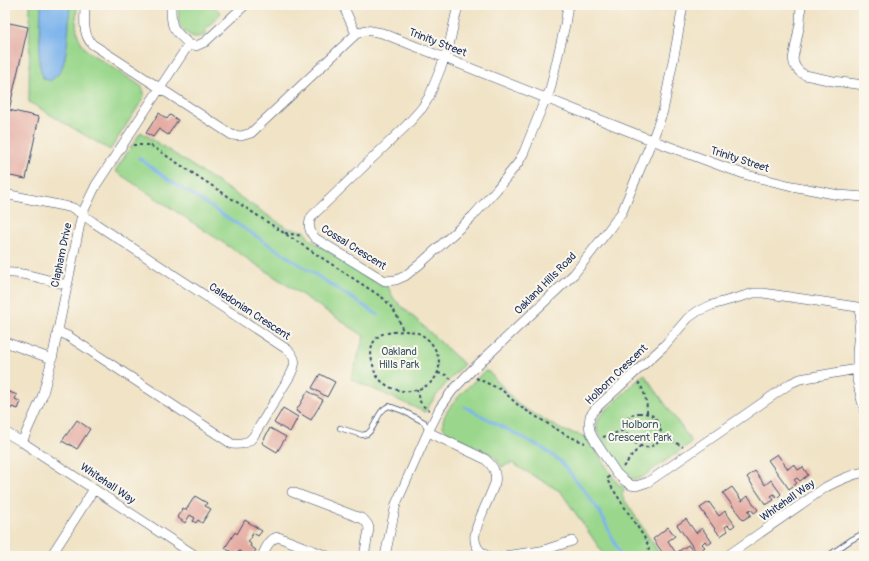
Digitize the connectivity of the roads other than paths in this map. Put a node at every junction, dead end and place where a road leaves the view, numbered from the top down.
1 (85, 5) edge
2 (172, 5) edge
3 (245, 5) edge
4 (345, 5) edge
5 (458, 5) edge
6 (568, 5) edge
7 (683, 5) edge
8 (801, 5) edge
9 (356, 34) junction
10 (189, 44) junction
11 (445, 58) junction
12 (864, 85) edge
13 (160, 88) junction
14 (546, 98) junction
15 (652, 140) junction
16 (5, 194) edge
17 (864, 197) edge
18 (82, 214) junction
19 (5, 273) edge
20 (67, 285) junction
21 (863, 308) edge
22 (57, 331) junction
23 (5, 342) edge
24 (52, 359) junction
25 (857, 369) junction
26 (864, 410) edge
27 (340, 428) dead end
28 (5, 432) edge
29 (428, 432) junction
30 (22, 442) junction
31 (864, 472) edge
32 (94, 489) junction
33 (292, 492) dead end
34 (864, 533) edge
35 (572, 541) dead end
36 (264, 552) edge
37 (51, 556) edge
38 (196, 556) edge
39 (327, 556) edge
40 (364, 556) edge
41 (385, 556) edge
42 (487, 556) edge
43 (504, 556) edge
44 (727, 556) edge
45 (828, 556) edge

1 - 13 street
2 - 10 street
3 - 10 street
4 - 9 street
5 - 11 street, Cossal Crescent
6 - 14 street, Cossal Crescent
7 - 15 street, Oakland Hills Road
8 - 12 street
9 - 11 street, Trinity Street
9 - 13 street
10 - 13 street, Clapham Drive
11 - 14 street, Trinity Street
11 - 14 street, Cossal Crescent
13 - 18 street, Clapham Drive
14 - 15 street, Trinity Street
15 - 17 street, Trinity Street
15 - 29 street, Oakland Hills Road
16 - 18 street, Caledonian Crescent
18 - 20 street, Clapham Drive
18 - 22 street, Caledonian Crescent
19 - 20 street
20 - 22 street, Clapham Drive
21 - 25 street
21 - 25 street, Holborn Crescent
22 - 24 street, Clapham Drive
23 - 24 street
24 - 30 street, Clapham Drive
25 - 26 street
27 - 29 lane
28 - 30 street, Whitehall Way
29 - 41 street, Oakland Hills Road
29 - 42 street
30 - 32 street, Whitehall Way
31 - 44 street, Whitehall Way
32 - 37 street
32 - 38 street, Whitehall Way
33 - 40 street
34 - 45 lane
35 - 43 street
36 - 39 street

